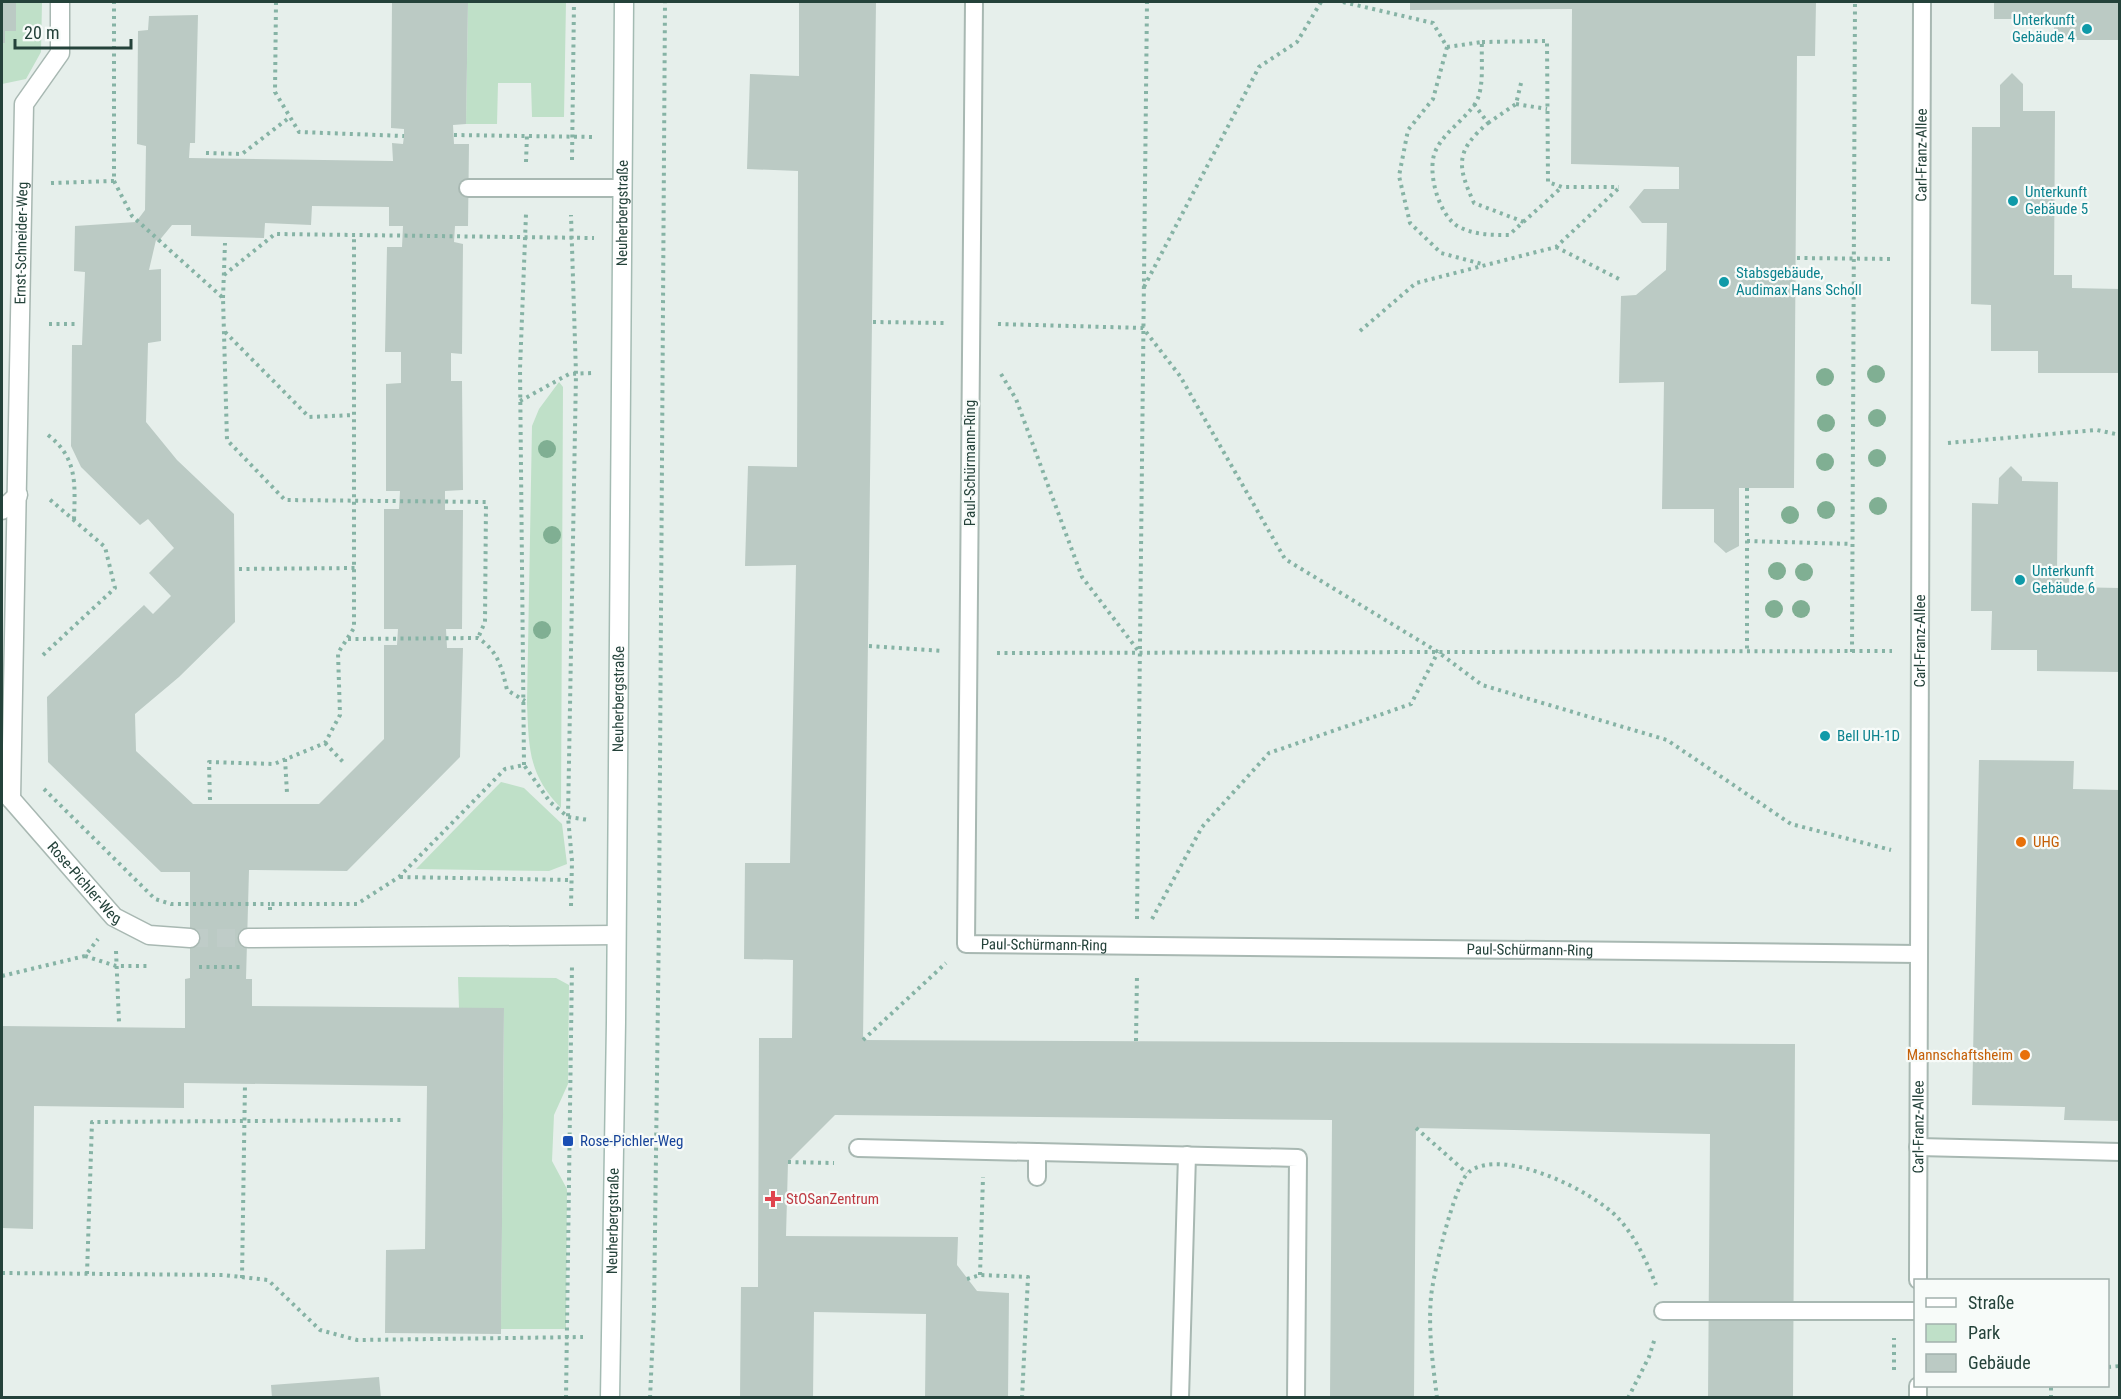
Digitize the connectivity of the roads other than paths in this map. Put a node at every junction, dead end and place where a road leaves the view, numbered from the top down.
1 (60, 2) edge
2 (624, 2) edge
3 (974, 2) edge
4 (1923, 2) edge
5 (468, 188) dead end
6 (622, 188) junction
7 (18, 495) junction
8 (2, 510) edge
9 (6, 793) edge
10 (616, 935) junction
11 (190, 938) tunnel mouth
12 (248, 938) tunnel mouth
13 (1919, 954) junction
14 (1918, 1147) junction
15 (858, 1148) dead end
16 (1037, 1152) junction
17 (2120, 1152) edge
18 (1187, 1155) junction
19 (1037, 1177) dead end
20 (1918, 1279) edge
21 (1663, 1311) road end
22 (1914, 1311) edge
23 (610, 1398) edge
24 (1180, 1398) edge
25 (1296, 1398) edge

1 - 7 street, Ernst-Schneider-Weg
2 - 6 street, Neuherbergstraße
3 - 13 lane, Paul-Schürmann-Ring
4 - 13 lane, Carl-Franz-Allee
5 - 6 lane
6 - 10 street, Neuherbergstraße
7 - 8 street
7 - 9 street, Ernst-Schneider-Weg
9 - 11 street, Rose-Pichler-Weg
10 - 12 street
10 - 23 street, Neuherbergstraße
13 - 14 lane, Carl-Franz-Allee
14 - 17 lane
14 - 20 lane, Carl-Franz-Allee
15 - 16 lane
16 - 18 lane
16 - 19 lane
18 - 24 lane
18 - 25 lane
21 - 22 lane

